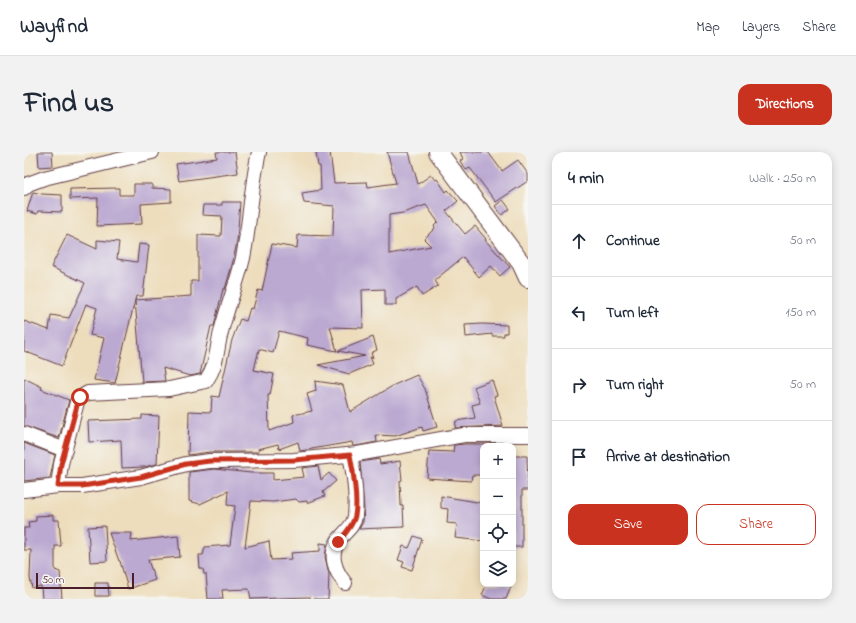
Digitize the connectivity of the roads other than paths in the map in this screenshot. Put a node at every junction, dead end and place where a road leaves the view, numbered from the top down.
1 (152, 152) edge
2 (259, 152) edge
3 (438, 152) edge
4 (24, 188) edge
5 (528, 278) edge
6 (24, 434) edge
7 (528, 435) edge
8 (65, 450) junction
9 (350, 455) junction
10 (58, 486) junction
11 (24, 490) edge
12 (345, 583) dead end

1 - 4 street
2 - 8 street
3 - 5 street
6 - 8 street
7 - 9 street
8 - 10 street
9 - 10 street
9 - 12 street
10 - 11 street

